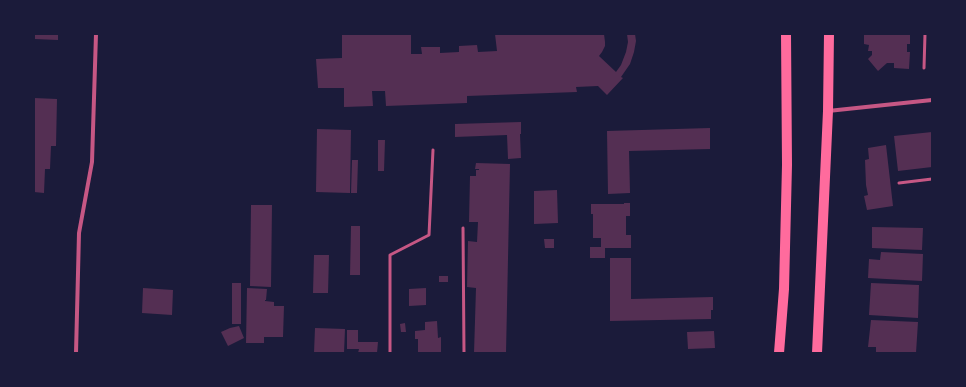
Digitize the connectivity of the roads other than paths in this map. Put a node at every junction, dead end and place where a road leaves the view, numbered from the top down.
1 (96, 34) edge
2 (786, 34) edge
3 (829, 34) edge
4 (925, 34) edge
5 (924, 68) dead end
6 (932, 100) edge
7 (828, 111) junction
8 (433, 150) dead end
9 (932, 179) edge
10 (899, 184) dead end
11 (464, 228) dead end
12 (76, 353) edge
13 (390, 353) edge
14 (464, 353) edge
15 (779, 353) edge
16 (817, 353) edge

1 - 12 street
2 - 15 main road
3 - 7 main road
4 - 5 lane
6 - 7 street
7 - 16 main road
8 - 13 lane
9 - 10 lane
11 - 14 lane

